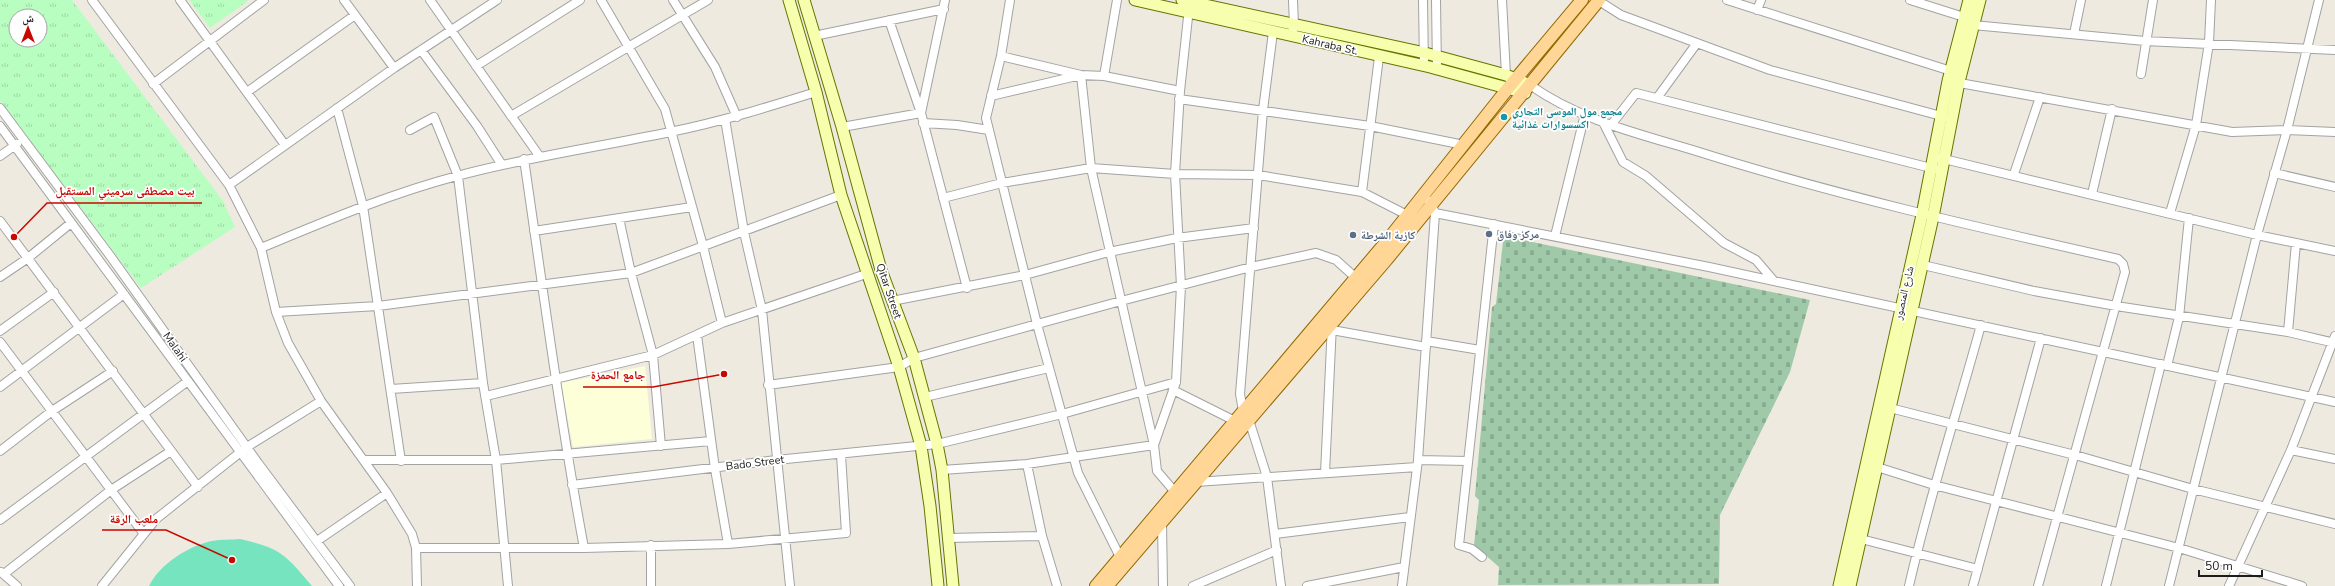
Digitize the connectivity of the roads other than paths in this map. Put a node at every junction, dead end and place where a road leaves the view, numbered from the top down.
1 (92, 0) edge
2 (180, 0) edge
3 (344, 0) edge
4 (430, 0) edge
5 (497, 0) edge
6 (580, 0) edge
7 (601, 0) edge
8 (673, 0) edge
9 (708, 0) edge
10 (789, 0) edge
11 (804, 0) edge
12 (945, 0) edge
13 (1010, 0) edge
14 (1117, 0) edge
15 (1134, 0) edge
16 (1293, 0) edge
17 (1423, 0) edge
18 (1436, 0) edge
19 (1502, 0) edge
20 (1599, 0) edge
21 (1727, 0) edge
22 (1761, 0) edge
23 (1910, 0) edge
24 (1968, 0) edge
25 (1980, 0) edge
26 (2081, 0) edge
27 (2153, 0) edge
28 (2211, 0) edge
29 (2319, 0) edge
30 (260, 1) edge
31 (1187, 3) edge
32 (1577, 3) edge
33 (944, 9) junction
34 (1757, 10) junction
35 (355, 15) junction
36 (682, 16) junction
37 (1964, 17) junction
38 (889, 20) junction
39 (1973, 25) junction
40 (451, 30) junction
41 (1292, 31) junction
42 (1273, 32) junction
43 (2074, 34) junction
44 (814, 36) junction
45 (211, 40) junction
46 (2145, 41) junction
47 (1697, 43) junction
48 (2208, 43) junction
49 (628, 48) junction
50 (2307, 49) junction
51 (421, 50) junction
52 (2335, 50) edge
53 (1425, 54) junction
54 (1001, 56) junction
55 (1379, 57) junction
56 (1438, 57) junction
57 (476, 66) junction
58 (1424, 66) junction
59 (394, 68) junction
60 (1437, 69) junction
61 (2141, 74) dead end
62 (1081, 75) junction
63 (1104, 76) junction
64 (1953, 78) junction
65 (1511, 81) junction
66 (153, 84) junction
67 (1528, 89) junction
68 (247, 92) junction
69 (816, 92) junction
70 (1179, 95) junction
71 (991, 96) junction
72 (2040, 97) junction
73 (1657, 98) junction
74 (0, 108) edge
75 (337, 108) junction
76 (2112, 109) junction
77 (1263, 110) junction
78 (920, 113) junction
79 (1585, 114) junction
80 (511, 116) junction
81 (737, 117) junction
82 (1946, 118) junction
83 (725, 119) junction
84 (1603, 122) junction
85 (923, 123) junction
86 (1611, 125) junction
87 (2196, 125) junction
88 (0, 126) edge
89 (1370, 126) junction
90 (842, 127) junction
91 (410, 130) dead end
92 (989, 130) junction
93 (2286, 130) junction
94 (671, 132) junction
95 (2335, 132) edge
96 (22, 140) junction
97 (1464, 144) junction
98 (286, 145) junction
99 (14, 147) junction
100 (0, 156) edge
101 (540, 157) junction
102 (1938, 158) junction
103 (524, 159) junction
104 (502, 166) junction
105 (1091, 168) junction
106 (1930, 169) junction
107 (1942, 170) junction
108 (2274, 173) junction
109 (1174, 174) junction
110 (2014, 174) junction
111 (1258, 175) junction
112 (458, 176) junction
113 (1002, 183) junction
114 (229, 185) junction
115 (2335, 187) edge
116 (1362, 192) junction
117 (2092, 194) junction
118 (841, 195) junction
119 (1423, 196) junction
120 (943, 198) junction
121 (363, 206) junction
122 (692, 207) junction
123 (1433, 209) junction
124 (2170, 213) junction
125 (1408, 214) junction
126 (1928, 216) junction
127 (619, 218) junction
128 (2189, 218) junction
129 (0, 221) edge
130 (71, 223) junction
131 (1417, 223) junction
132 (1494, 224) junction
133 (1254, 228) junction
134 (534, 230) junction
135 (744, 232) junction
136 (2257, 235) junction
137 (1555, 236) junction
138 (1178, 238) junction
139 (2296, 243) junction
140 (703, 246) junction
141 (261, 248) junction
142 (2335, 251) edge
143 (1109, 252) junction
144 (28, 258) junction
145 (1923, 265) junction
146 (1251, 267) junction
147 (631, 273) junction
148 (866, 274) junction
149 (1025, 275) junction
150 (0, 277) edge
151 (1356, 278) junction
152 (1774, 281) junction
153 (543, 285) junction
154 (1181, 286) junction
155 (967, 288) junction
156 (54, 292) junction
157 (124, 294) junction
158 (472, 294) junction
159 (892, 301) junction
160 (1121, 301) junction
161 (378, 306) junction
162 (2116, 306) junction
163 (1901, 308) junction
164 (762, 310) junction
165 (1912, 310) junction
166 (276, 312) junction
167 (2179, 317) junction
168 (722, 323) junction
169 (1037, 324) junction
170 (2235, 324) junction
171 (1980, 325) junction
172 (81, 327) junction
173 (1332, 327) junction
174 (0, 331) edge
175 (2288, 332) junction
176 (697, 335) junction
177 (2042, 338) junction
178 (2334, 341) edge
179 (0, 342) edge
180 (1426, 344) junction
181 (1480, 350) junction
182 (2104, 352) junction
183 (653, 355) junction
184 (914, 358) junction
185 (2164, 365) junction
186 (899, 367) junction
187 (1049, 368) junction
188 (22, 371) junction
189 (113, 371) junction
190 (2221, 377) junction
191 (554, 379) junction
192 (188, 381) junction
193 (483, 382) junction
194 (768, 386) junction
195 (1174, 386) junction
196 (0, 387) edge
197 (391, 389) junction
198 (1142, 392) junction
199 (486, 396) junction
200 (2311, 396) junction
201 (925, 397) junction
202 (321, 401) junction
203 (2335, 402) edge
204 (1890, 408) junction
205 (52, 411) junction
206 (143, 412) junction
207 (1062, 414) junction
208 (1246, 416) junction
209 (1235, 421) junction
210 (1954, 424) junction
211 (2014, 440) junction
212 (711, 441) junction
213 (937, 444) junction
214 (1154, 445) junction
215 (661, 446) junction
216 (921, 446) junction
217 (247, 447) junction
218 (2291, 450) junction
219 (0, 451) edge
220 (171, 451) junction
221 (240, 454) junction
222 (567, 454) junction
223 (841, 455) junction
224 (2075, 455) junction
225 (86, 456) junction
226 (1074, 457) junction
227 (364, 460) junction
228 (496, 460) junction
229 (776, 460) junction
230 (2335, 460) edge
231 (401, 461) junction
232 (1468, 461) junction
233 (1027, 464) junction
234 (1417, 464) junction
235 (1877, 467) junction
236 (715, 469) junction
237 (942, 470) junction
238 (2134, 472) junction
239 (1325, 473) junction
240 (1267, 477) junction
241 (1196, 482) junction
242 (572, 485) junction
243 (1934, 485) junction
244 (198, 487) junction
245 (2193, 489) junction
246 (111, 490) junction
247 (1175, 492) junction
248 (387, 493) junction
249 (1996, 501) junction
250 (2266, 506) junction
251 (1410, 517) junction
252 (2057, 518) junction
253 (0, 520) edge
254 (1162, 522) junction
255 (2335, 524) edge
256 (2118, 533) junction
257 (144, 534) junction
258 (1275, 534) junction
259 (1042, 536) junction
260 (948, 538) junction
261 (784, 540) junction
262 (1861, 540) junction
263 (317, 541) junction
264 (728, 544) junction
265 (651, 545) junction
266 (505, 546) junction
267 (416, 548) junction
268 (584, 548) junction
269 (2178, 548) junction
270 (1276, 550) junction
271 (1916, 555) junction
272 (1120, 557) junction
273 (1482, 557) dead end
274 (951, 567) junction
275 (1404, 567) junction
276 (2238, 567) junction
277 (936, 569) junction
278 (1978, 569) junction
279 (2, 573) edge
280 (17, 586) edge
281 (102, 586) edge
282 (339, 586) edge
283 (350, 586) edge
284 (417, 586) edge
285 (508, 586) edge
286 (651, 586) edge
287 (790, 586) edge
288 (938, 586) edge
289 (953, 586) edge
290 (1057, 586) edge
291 (1096, 586) edge
292 (1107, 586) edge
293 (1163, 586) edge
294 (1193, 586) edge
295 (1281, 586) edge
296 (1307, 586) edge
297 (1402, 586) edge
298 (1838, 586) edge
299 (1850, 586) edge
300 (1909, 586) edge
301 (1973, 586) edge
302 (2038, 586) edge
303 (2106, 586) edge
304 (2169, 586) edge
305 (2229, 586) edge
306 (2302, 586) edge

1 - 66 street
2 - 45 street
3 - 35 street
4 - 40 street
5 - 40 street
6 - 57 street
7 - 49 street
8 - 36 street
9 - 36 street
10 - 69 main road, Qitar Street
11 - 44 main road, Qitar Street
12 - 33 street
13 - 54 street
14 - 63 street
15 - 31 main road, Kahraba St.
16 - 41 street
17 - 53 street
18 - 56 street
19 - 65 street
20 - 47 street
20 - 67 main road
21 - 34 street
22 - 34 street
23 - 37 street
24 - 37 main road, شارع المنصور
25 - 39 main road, شارع المنصور
26 - 43 street
27 - 46 street
28 - 48 street
29 - 50 street
30 - 45 street
31 - 41 main road, Kahraba St.
31 - 42 main road, Kahraba St.
31 - 70 street
32 - 65 main road
33 - 38 street
33 - 78 street
34 - 64 street
35 - 59 street
35 - 68 street
36 - 49 street
36 - 81 street
37 - 39 street
37 - 64 main road, شارع المنصور
38 - 44 street
38 - 78 street
39 - 43 street
39 - 64 main road, شارع المنصور
40 - 51 street
40 - 57 street
41 - 42 main road, Kahraba St.
41 - 53 main road, Kahraba St.
41 - 55 main road, Kahraba St.
42 - 77 street
43 - 46 street
44 - 90 main road, Qitar Street
45 - 66 street
45 - 68 street
46 - 48 street
46 - 61 street
47 - 73 street
47 - 82 street
48 - 50 street
48 - 87 street
49 - 80 street
49 - 94 street
50 - 52 street
50 - 93 street
51 - 59 street
51 - 104 street
53 - 56 main road, Kahraba St.
53 - 58 street
54 - 62 street
54 - 71 street
55 - 58 main road, Kahraba St.
55 - 89 street
56 - 60 street
56 - 65 main road, Kahraba St.
57 - 80 street
58 - 60 main road, Kahraba St.
59 - 75 street
60 - 65 main road, Kahraba St.
62 - 63 street
62 - 71 street
62 - 105 street
63 - 70 street
64 - 72 street
64 - 82 main road, شارع المنصور
65 - 67 main road, Kahraba St.
65 - 97 main road
66 - 114 street
67 - 79 street
67 - 123 main road
68 - 98 street
69 - 81 street
69 - 118 main road, Qitar Street
70 - 77 street
70 - 109 street
71 - 92 street
72 - 76 street
72 - 110 street
73 - 86 street
73 - 106 street
74 - 96 street, Malahi
75 - 98 street
75 - 121 street
76 - 87 street
76 - 117 street
77 - 89 street
77 - 111 street
78 - 85 street
78 - 90 street
79 - 84 street
79 - 137 street
80 - 101 street
81 - 83 street
82 - 102 main road, شارع المنصور
83 - 94 street
83 - 135 street
84 - 86 street
84 - 152 street
85 - 92 street
85 - 120 street
86 - 126 street
87 - 93 street
87 - 124 street
88 - 99 street, Malahi
89 - 97 street
89 - 116 street
90 - 159 main road, Qitar Street
91 - 112 street
92 - 113 street
93 - 95 street
93 - 108 street
94 - 101 street
94 - 122 street
96 - 99 street
96 - 217 street, Malahi
97 - 119 main road
98 - 114 street
99 - 100 street
99 - 130 street, Malahi
101 - 103 street
102 - 106 main road, شارع المنصور
102 - 107 main road, شارع المنصور
102 - 110 street
103 - 104 street
103 - 134 street
104 - 112 street
105 - 109 street
105 - 113 street
105 - 143 street
106 - 107 street
106 - 126 main road, شارع المنصور
107 - 126 main road, شارع المنصور
108 - 115 street
108 - 136 street
109 - 111 street
109 - 138 street
110 - 117 street
111 - 116 street
111 - 133 street
112 - 121 street
112 - 158 street
113 - 120 street
113 - 149 street
114 - 141 street
116 - 125 street
117 - 124 street
118 - 135 street
118 - 148 main road, Qitar Street
119 - 123 street
119 - 125 main road
120 - 155 street
121 - 141 street
121 - 161 street
122 - 127 street
122 - 140 street
123 - 131 main road
123 - 132 street
123 - 180 street
124 - 128 street
125 - 131 street
125 - 151 main road
126 - 145 main road, شارع المنصور
126 - 162 street
126 - 163 main road, شارع المنصور
127 - 134 street
127 - 147 street
128 - 136 street
128 - 167 street
129 - 144 street
130 - 144 street
130 - 157 street, Malahi
131 - 173 main road
132 - 137 street
132 - 181 street
133 - 138 street
133 - 146 street
134 - 153 street
135 - 140 street
135 - 164 street
136 - 139 street
136 - 170 street
137 - 152 street
138 - 143 street
138 - 154 street
139 - 142 street
139 - 175 street
140 - 147 street
140 - 168 street
141 - 166 street
143 - 149 street
143 - 160 street
144 - 150 street
144 - 156 street
145 - 162 street
145 - 165 main road, شارع المنصور
146 - 151 street
146 - 154 street
146 - 208 street
147 - 153 street
147 - 183 street
148 - 164 street
148 - 186 main road, Qitar Street
149 - 155 street
149 - 169 street
151 - 208 main road
152 - 163 street
153 - 158 street
153 - 191 street
154 - 160 street
154 - 195 street
155 - 159 street
156 - 172 street
156 - 174 street
157 - 172 street
157 - 192 street, Malahi
158 - 161 street
158 - 193 street
159 - 184 main road, Qitar Street
160 - 169 street
160 - 198 street
161 - 166 street
161 - 197 street
162 - 167 street
162 - 182 street
163 - 165 street
163 - 298 main road, شارع المنصور
164 - 168 street
164 - 194 street
165 - 171 street
165 - 204 main road, شارع المنصور
166 - 202 street
167 - 170 street
167 - 185 street
168 - 176 street
169 - 184 street
169 - 187 street
170 - 175 street
170 - 190 street
171 - 177 street
171 - 210 street
172 - 188 street
172 - 189 street
173 - 180 street
173 - 208 main road
173 - 239 street
175 - 178 street
176 - 183 street
176 - 212 street
177 - 182 street
177 - 211 street
178 - 200 street
179 - 188 street
180 - 181 street
180 - 234 street
181 - 232 street
182 - 185 street
182 - 224 street
183 - 191 street
183 - 215 street
184 - 186 street
184 - 201 main road, Qitar Street
185 - 190 street
185 - 238 street
186 - 194 street
186 - 216 main road, Qitar Street
187 - 201 street
187 - 207 street
188 - 196 street
188 - 205 street
189 - 205 street
189 - 206 street
190 - 200 street
190 - 245 street
191 - 199 street
191 - 222 street
192 - 206 street
192 - 221 street, Malahi
193 - 197 street
193 - 199 street
194 - 229 street
195 - 198 street, Bado Street
195 - 209 street
195 - 214 street
197 - 231 street
198 - 207 street, Bado Street
198 - 214 street
199 - 228 street
200 - 203 street
200 - 218 street
201 - 213 main road, Qitar Street
202 - 217 street
202 - 227 street
204 - 210 street
204 - 235 main road, شارع المنصور
205 - 219 street
205 - 225 street
206 - 220 street
206 - 225 street
207 - 213 street, Bado Street
207 - 226 street
208 - 209 main road
208 - 240 street
208 - 241 main road
209 - 247 main road
210 - 211 street
210 - 243 street
211 - 224 street
211 - 249 street
212 - 215 street
212 - 236 street
213 - 216 street, Bado Street
213 - 237 main road, Qitar Street
214 - 226 street
214 - 247 street
215 - 222 street
216 - 223 street, Bado Street
216 - 277 main road, Qitar Street
217 - 221 street
217 - 263 street, Malahi
218 - 230 street
218 - 250 street
220 - 244 street
220 - 246 street
221 - 244 street
221 - 282 street, Malahi
222 - 228 street
222 - 242 street
223 - 229 street, Bado Street
223 - 261 street
224 - 238 street
224 - 252 street
225 - 246 street
225 - 253 street
226 - 233 street
226 - 272 street
227 - 231 street
227 - 248 street
228 - 231 street
228 - 266 street
229 - 236 street, Bado Street
229 - 261 street
232 - 234 street
232 - 273 street
233 - 237 street
233 - 259 street
234 - 239 street
234 - 251 street
235 - 243 street
235 - 262 main road, شارع المنصور
236 - 242 street, Bado Street
236 - 264 street
237 - 260 main road, Qitar Street
238 - 245 street
238 - 256 street
239 - 240 street
240 - 241 street
240 - 258 street
241 - 254 main road
242 - 268 street
243 - 249 street
243 - 271 street
244 - 257 street
245 - 250 street
245 - 269 street
246 - 257 street
246 - 279 street
247 - 272 main road
248 - 263 street
248 - 267 street
249 - 252 street
249 - 278 street
250 - 255 street
250 - 276 street
251 - 258 street
251 - 275 street
252 - 256 street
252 - 302 street
254 - 292 main road
254 - 293 street
256 - 269 street
256 - 303 street
257 - 281 street
258 - 270 street
259 - 260 street
259 - 290 street
260 - 274 main road, Qitar Street
261 - 264 street
261 - 287 street
262 - 271 street
262 - 299 main road, شارع المنصور
263 - 283 street, Malahi
264 - 265 street
265 - 268 street
265 - 286 street
266 - 267 street
266 - 268 street
266 - 285 street
267 - 284 street
269 - 276 street
269 - 304 street
270 - 294 street
270 - 295 street
271 - 278 street
271 - 300 street
272 - 291 main road
274 - 277 main road
274 - 289 main road, Qitar Street
275 - 296 street
275 - 297 street
276 - 305 street
276 - 306 street
277 - 288 main road, Qitar Street
278 - 301 street
279 - 280 street

